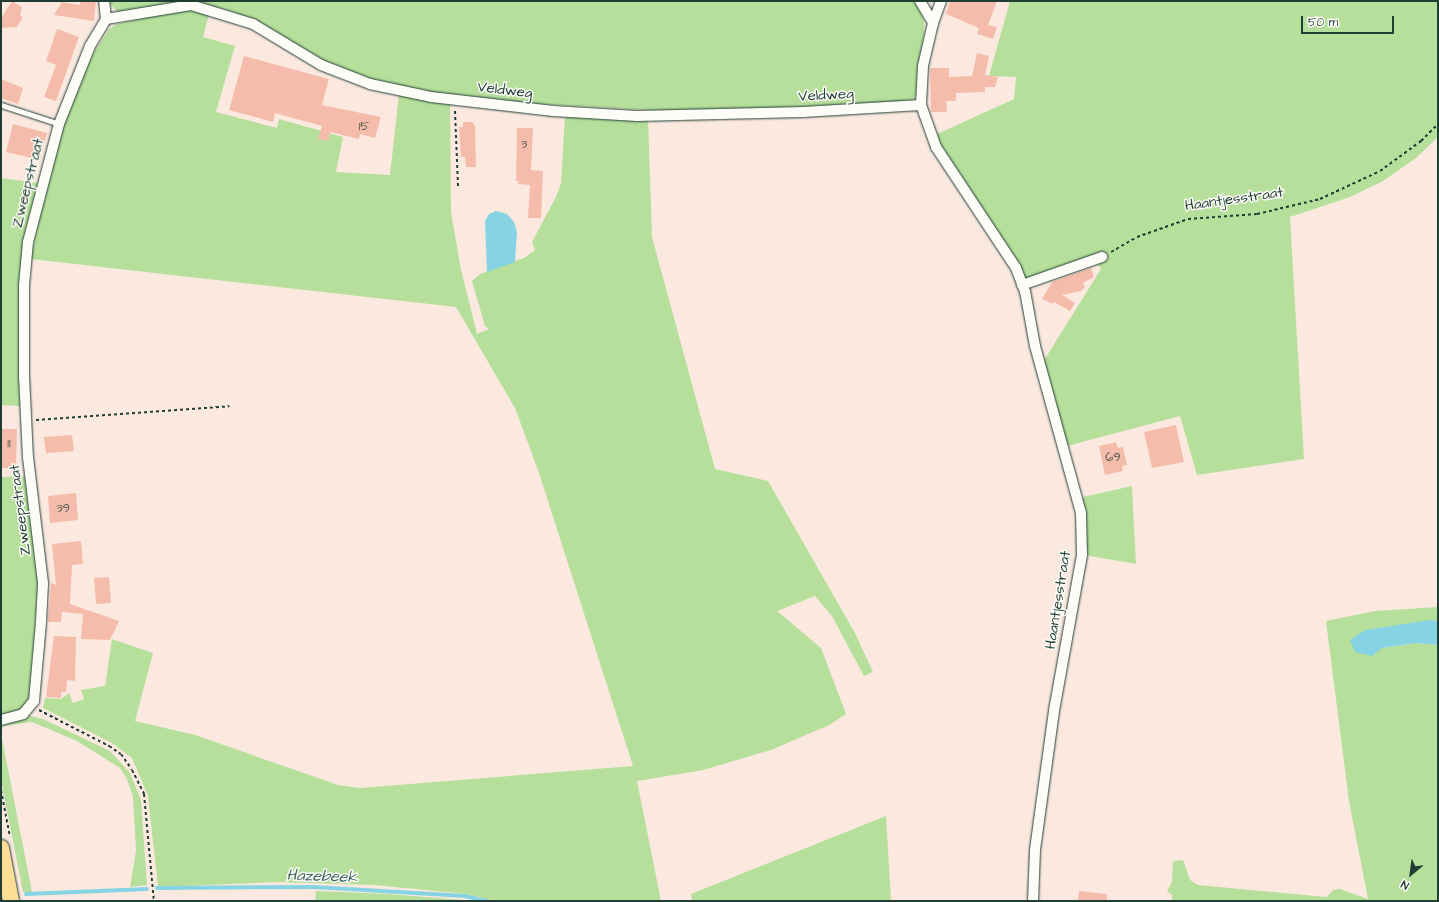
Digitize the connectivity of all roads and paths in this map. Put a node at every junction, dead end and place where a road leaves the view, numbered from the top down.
1 (104, 1) edge
2 (920, 1) edge
3 (941, 1) edge
4 (106, 19) junction
5 (933, 23) junction
6 (454, 100) junction
7 (1, 105) edge
8 (921, 105) junction
9 (59, 124) junction
10 (1438, 124) edge
11 (458, 186) dead end
12 (1102, 257) joint
13 (1022, 285) junction
14 (229, 406) dead end
15 (27, 420) junction
16 (31, 706) junction
17 (1, 720) edge
18 (1, 848) edge
19 (11, 898) edge
20 (154, 901) edge
21 (1032, 901) edge

1 - 4 street
2 - 5 street
3 - 5 street, Haantjesstraat
4 - 6 street, Veldweg
4 - 9 street, Zweepstraat
5 - 8 street, Haantjesstraat
6 - 8 street, Veldweg
6 - 11 path
7 - 9 lane
8 - 13 street, Haantjesstraat
9 - 15 street, Zweepstraat
10 - 12 path, Haantjesstraat
12 - 13 street
13 - 21 street, Haantjesstraat
14 - 15 path
15 - 16 street, Zweepstraat
16 - 17 street
16 - 20 path
18 - 19 main road

